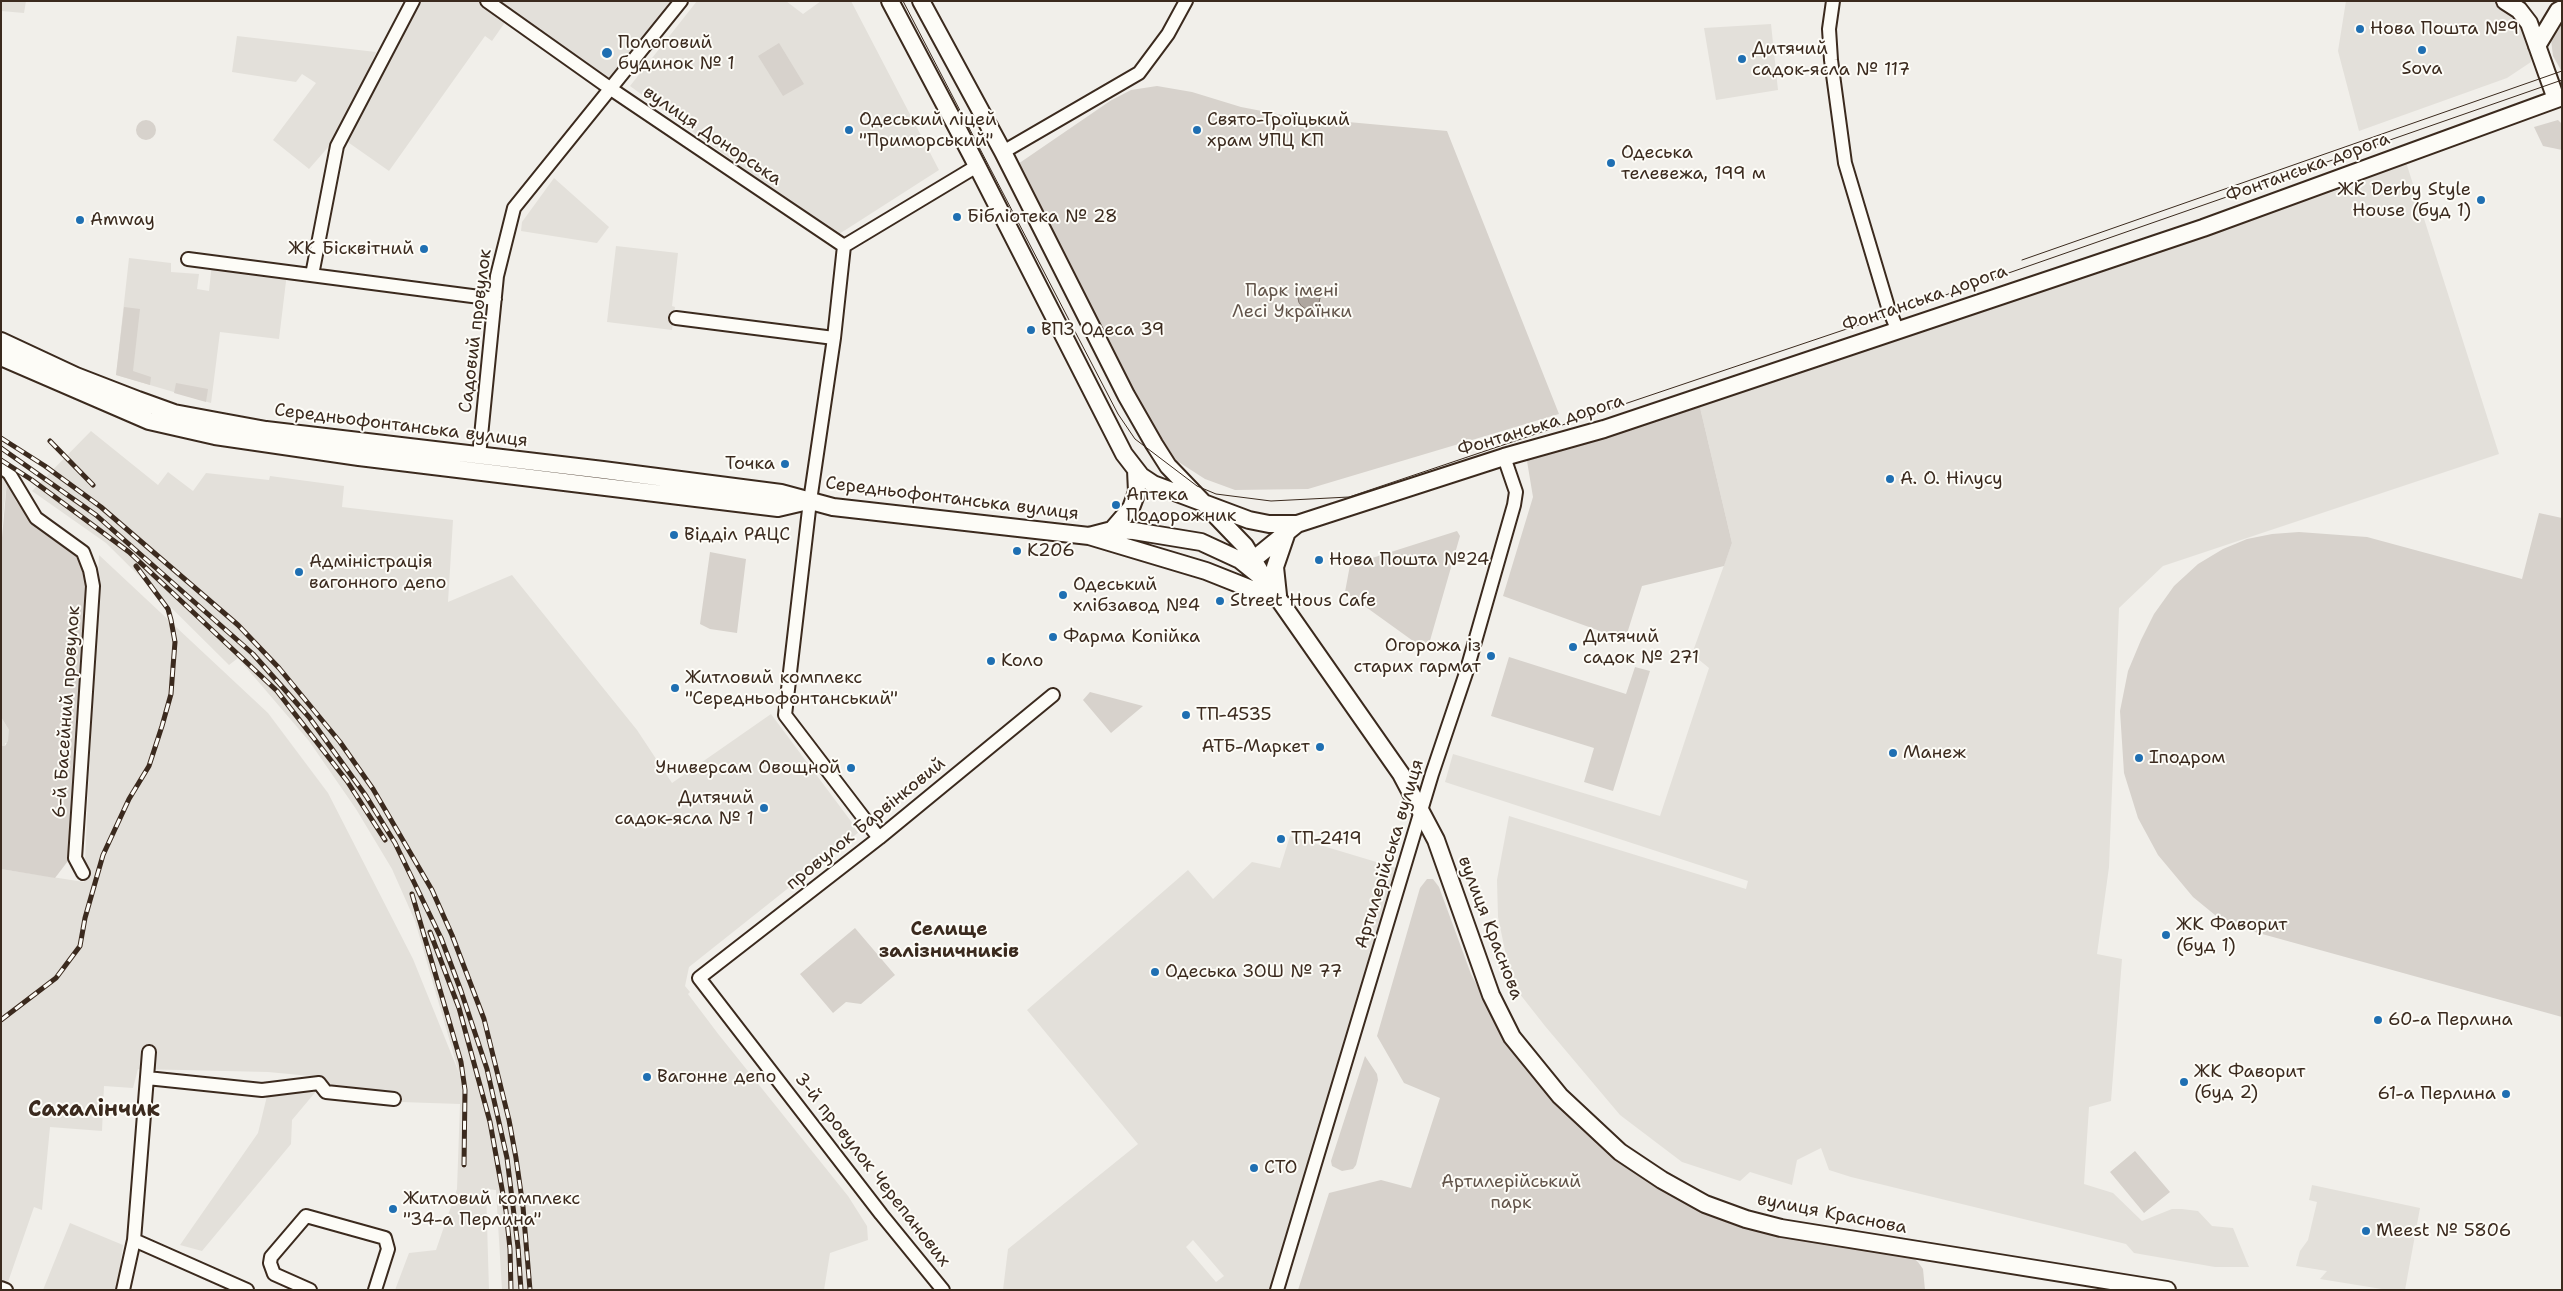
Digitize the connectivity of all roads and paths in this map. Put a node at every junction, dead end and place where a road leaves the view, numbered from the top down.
1 (413, 1) edge
2 (487, 1) edge
3 (681, 1) edge
4 (890, 1) edge
5 (921, 1) edge
6 (1186, 1) edge
7 (1833, 1) edge
8 (2505, 1) edge
9 (2552, 1) edge
10 (2562, 2) edge
11 (2562, 9) edge
12 (2537, 46) junction
13 (611, 89) junction
14 (2559, 98) edge
15 (1003, 152) junction
16 (977, 166) junction
17 (844, 246) junction
18 (188, 259) dead end
19 (312, 275) junction
20 (495, 299) junction
21 (676, 318) dead end
22 (1897, 329) junction
23 (834, 338) junction
24 (1, 341) edge
25 (1, 357) edge
26 (1156, 447) junction
27 (479, 456) junction
28 (1504, 457) junction
29 (1, 467) edge
30 (1136, 470) junction
31 (810, 501) junction
32 (1206, 505) junction
33 (1293, 527) junction
34 (1112, 530) junction
35 (1089, 536) junction
36 (1249, 561) junction
37 (1206, 571) junction
38 (1279, 600) junction
39 (1053, 696) dead end
40 (1422, 813) junction
41 (879, 838) junction
42 (84, 872) dead end
43 (700, 978) joint
44 (148, 1052) dead end
45 (146, 1078) junction
46 (394, 1099) dead end
47 (134, 1240) junction
48 (1, 1288) edge
49 (6, 1290) edge
50 (123, 1290) edge
51 (247, 1290) edge
52 (310, 1290) edge
53 (374, 1290) edge
54 (943, 1290) edge
55 (1276, 1290) edge
56 (2167, 1290) edge

1 - 19 street
2 - 13 street, вулиця Донорська
3 - 13 street, Садовий провулок
4 - 16 main road
5 - 15 main road
6 - 15 street
7 - 22 street
8 - 12 main road
9 - 10 main road
11 - 12 main road
12 - 14 main road
13 - 17 street, вулиця Донорська
13 - 20 street, Садовий провулок
14 - 22 main road, Фонтанська дорога
15 - 26 main road
16 - 17 street
16 - 30 main road
17 - 23 street
18 - 19 street
19 - 20 street
20 - 27 street, Садовий провулок
21 - 23 street
22 - 28 main road, Фонтанська дорога
23 - 31 street
24 - 27 main road, Середньофонтанська вулиця
25 - 31 main road, Середньофонтанська вулиця
26 - 30 main road
26 - 32 main road
27 - 31 main road, Середньофонтанська вулиця
28 - 33 main road, Фонтанська дорога
28 - 40 street, Артилерійська вулиця
29 - 42 street, 6-й Басейний провулок
30 - 32 main road
30 - 34 main road
31 - 35 main road, Середньофонтанська вулиця
31 - 41 street
32 - 33 main road
32 - 36 main road
33 - 36 main road
33 - 38 main road
34 - 35 main road, Середньофонтанська вулиця
34 - 36 main road, Середньофонтанська вулиця
35 - 37 main road, Середньофонтанська вулиця
36 - 37 main road
36 - 38 main road
37 - 38 main road, Середньофонтанська вулиця
38 - 40 main road, вулиця Краснова
39 - 41 street, провулок Барвінковий
40 - 55 street, Артилерійська вулиця
40 - 56 main road, вулиця Краснова
41 - 43 street, провулок Барвінковий
43 - 54 street, 3-й провулок Черепанових
44 - 45 street
45 - 46 street
45 - 47 street
47 - 50 street
47 - 51 street
48 - 49 street
52 - 53 street

